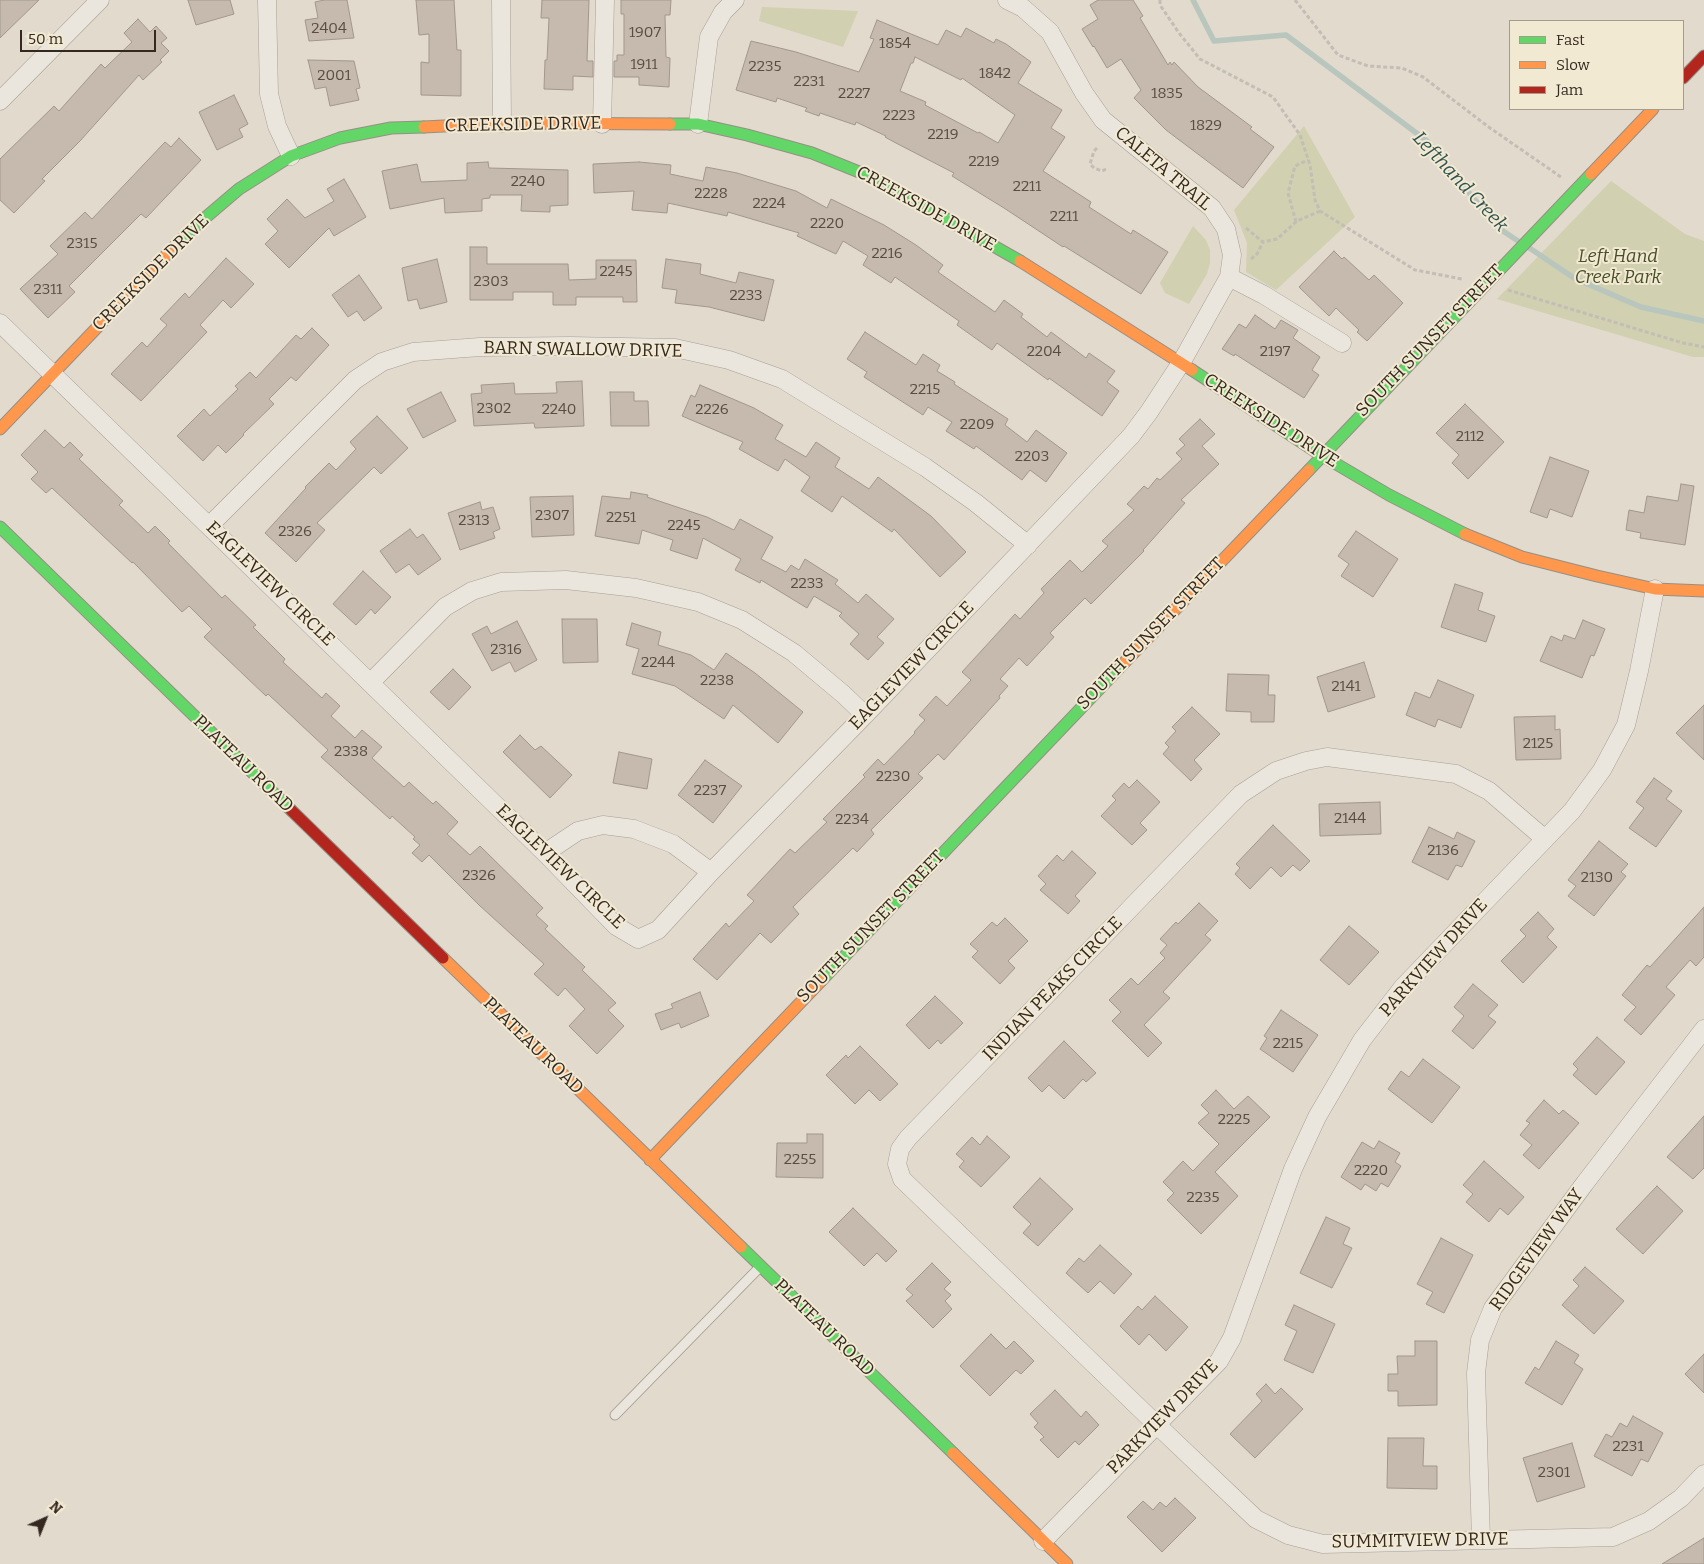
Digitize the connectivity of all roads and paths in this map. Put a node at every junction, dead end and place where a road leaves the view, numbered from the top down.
1 (100, 0) edge
2 (267, 0) edge
3 (501, 0) edge
4 (605, 0) edge
5 (735, 0) edge
6 (1007, 0) edge
7 (1160, 0) edge
8 (1295, 0) edge
9 (1704, 56) edge
10 (1684, 77) edge
11 (0, 101) edge
12 (1652, 110) edge
13 (502, 123) junction
14 (602, 124) junction
15 (698, 124) junction
16 (1097, 148) dead end
17 (291, 156) junction
18 (1308, 160) junction
19 (1108, 168) dead end
20 (1562, 179) dead end
21 (1320, 211) junction
22 (1296, 222) junction
23 (1246, 228) dead end
24 (1263, 242) junction
25 (1251, 259) dead end
26 (1228, 277) junction
27 (1466, 280) dead end
28 (1504, 289) dead end
29 (0, 323) edge
30 (1342, 343) dead end
31 (1704, 347) edge
32 (1181, 363) junction
33 (52, 375) junction
34 (0, 429) edge
35 (1321, 455) junction
36 (210, 525) junction
37 (0, 528) edge
38 (1028, 545) junction
39 (1655, 589) junction
40 (1704, 591) edge
41 (371, 682) junction
42 (865, 715) junction
43 (1545, 839) junction
44 (545, 853) junction
45 (711, 872) junction
46 (1704, 1029) edge
47 (650, 1160) junction
48 (760, 1266) junction
49 (615, 1415) dead end
50 (1157, 1425) junction
51 (1704, 1474) edge
52 (1481, 1540) junction
53 (1043, 1541) junction
54 (1067, 1564) edge

1 - 11 street
2 - 17 street
3 - 13 street
4 - 14 street
5 - 15 street
6 - 26 street, CALETA TRAIL
7 - 18 path
8 - 20 path
9 - 10 street
12 - 35 street, SOUTH SUNSET STREET
13 - 14 street, CREEKSIDE DRIVE
13 - 17 street, CREEKSIDE DRIVE
14 - 15 street, CREEKSIDE DRIVE
15 - 32 street, CREEKSIDE DRIVE
16 - 19 path
17 - 33 street, CREEKSIDE DRIVE
18 - 21 path
18 - 22 path
21 - 22 path
21 - 27 path
22 - 24 path
23 - 24 path
24 - 25 path
26 - 30 street
26 - 32 street, CALETA TRAIL
28 - 31 path
29 - 33 street, EAGLEVIEW CIRCLE
32 - 35 street, CREEKSIDE DRIVE
32 - 38 street, EAGLEVIEW CIRCLE
33 - 34 street, CREEKSIDE DRIVE
33 - 36 street, EAGLEVIEW CIRCLE
35 - 39 street, CREEKSIDE DRIVE
35 - 47 street, SOUTH SUNSET STREET
36 - 38 street, BARN SWALLOW DRIVE
36 - 41 street, EAGLEVIEW CIRCLE
37 - 47 street, PLATEAU ROAD
38 - 42 street, EAGLEVIEW CIRCLE
39 - 40 street, CREEKSIDE DRIVE
39 - 43 street, PARKVIEW DRIVE
41 - 42 street
41 - 44 street, EAGLEVIEW CIRCLE
42 - 45 street, EAGLEVIEW CIRCLE
43 - 50 street, PARKVIEW DRIVE
43 - 50 street, INDIAN PEAKS CIRCLE
44 - 45 street
44 - 45 street, EAGLEVIEW CIRCLE
46 - 52 street, RIDGEVIEW WAY
47 - 48 street, PLATEAU ROAD
48 - 49 lane
48 - 53 street, PLATEAU ROAD
50 - 52 street, SUMMITVIEW DRIVE
50 - 53 street, PARKVIEW DRIVE
51 - 52 street, SUMMITVIEW DRIVE
53 - 54 street, PLATEAU ROAD

